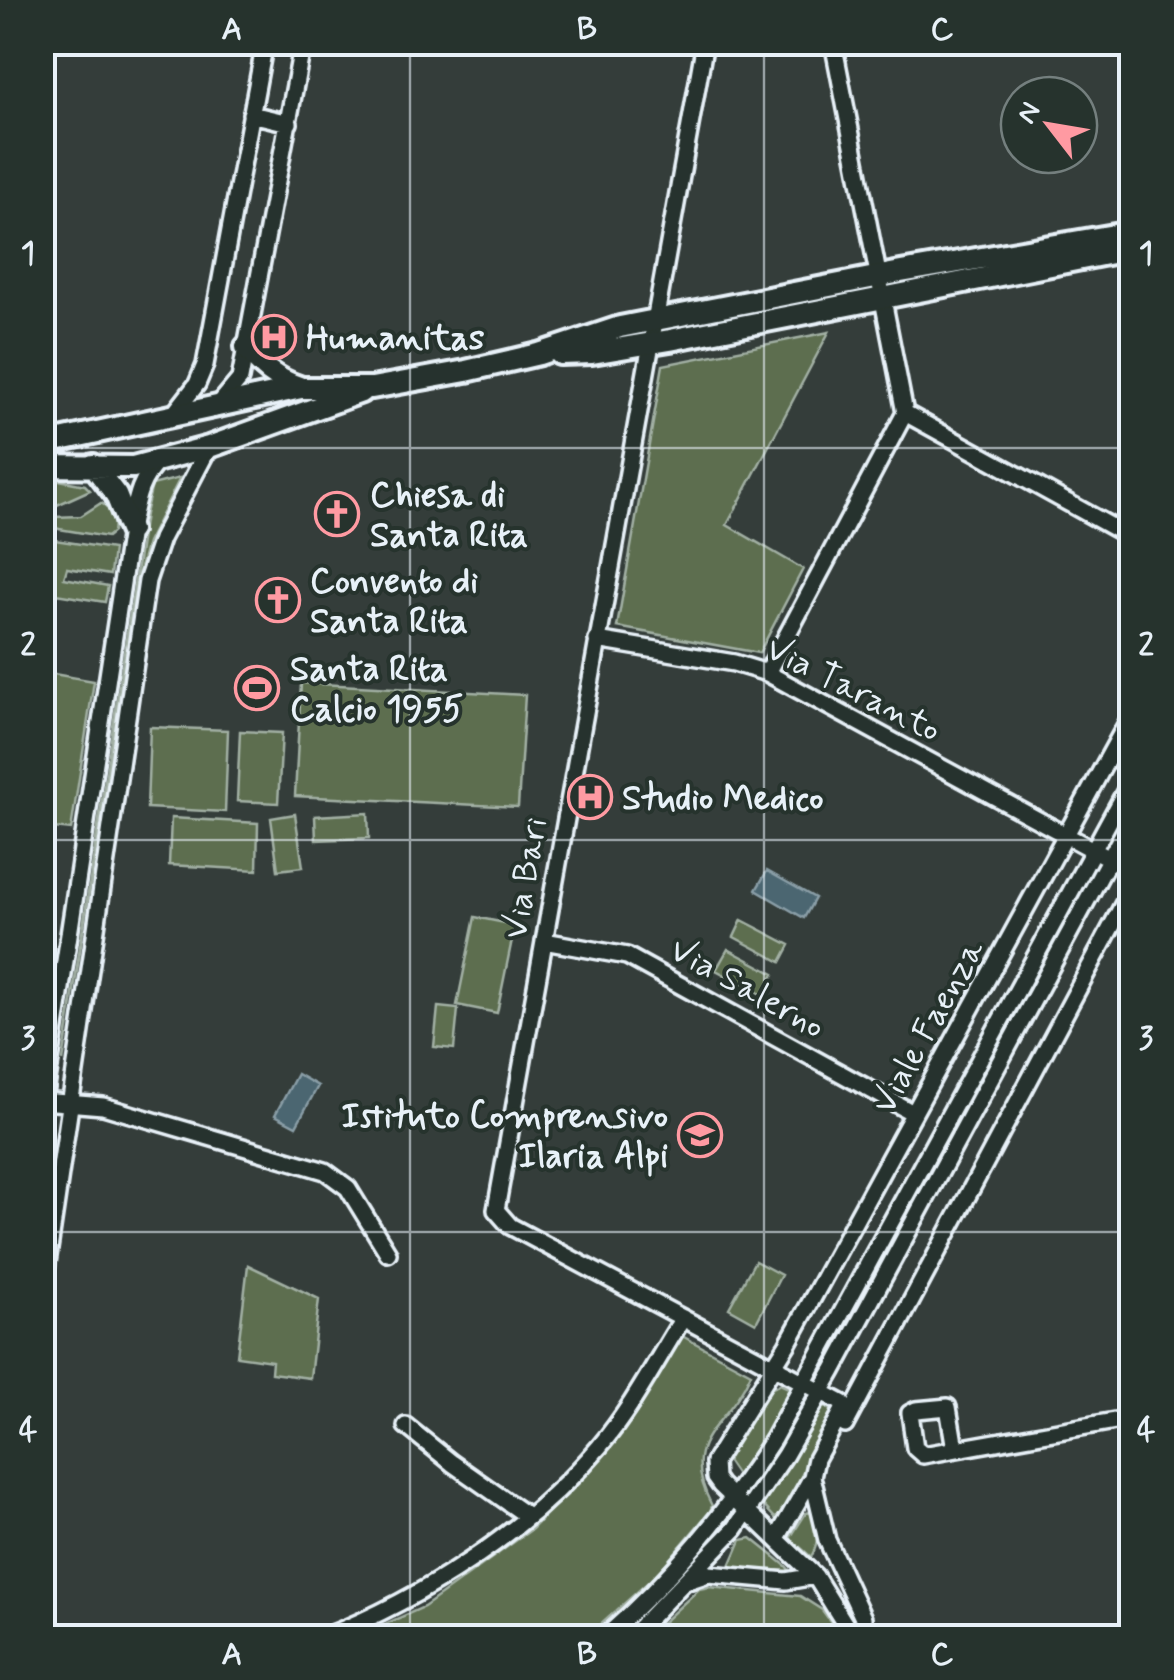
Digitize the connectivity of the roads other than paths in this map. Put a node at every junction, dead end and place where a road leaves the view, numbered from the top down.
1 (265, 42) edge
2 (303, 42) edge
3 (705, 42) edge
4 (833, 42) edge
5 (251, 114) junction
6 (289, 123) junction
7 (1132, 232) edge
8 (1132, 249) edge
9 (876, 276) junction
10 (882, 298) junction
11 (215, 320) junction
12 (653, 320) junction
13 (248, 337) junction
14 (650, 342) junction
15 (538, 354) junction
16 (301, 388) junction
17 (372, 388) junction
18 (214, 409) junction
19 (904, 414) junction
20 (173, 415) junction
21 (42, 444) edge
22 (209, 447) junction
23 (162, 458) junction
24 (94, 465) junction
25 (42, 466) edge
26 (130, 530) junction
27 (1132, 538) edge
28 (597, 640) junction
29 (766, 674) junction
30 (1132, 714) edge
31 (1132, 779) edge
32 (1132, 817) edge
33 (1066, 836) junction
34 (1093, 850) junction
35 (1110, 859) junction
36 (1132, 871) edge
37 (1132, 888) edge
38 (544, 942) junction
39 (71, 1103) junction
40 (43, 1105) edge
41 (913, 1113) junction
42 (388, 1252) dead end
43 (42, 1297) edge
44 (683, 1318) junction
45 (774, 1366) junction
46 (806, 1382) junction
47 (822, 1390) junction
48 (1132, 1418) edge
49 (406, 1426) dead end
50 (956, 1449) dead end
51 (813, 1476) junction
52 (735, 1498) junction
53 (748, 1510) junction
54 (526, 1515) junction
55 (777, 1538) junction
56 (827, 1540) junction
57 (816, 1576) junction
58 (681, 1588) junction
59 (861, 1636) edge
60 (322, 1638) edge
61 (604, 1638) edge
62 (630, 1638) edge

1 - 5 street
2 - 6 street
3 - 12 street, Via Bari
4 - 9 street
5 - 6 street
5 - 11 street
6 - 13 street
7 - 9 main road
8 - 10 main road
9 - 10 street
9 - 12 main road
10 - 14 main road
10 - 19 street
11 - 13 street
11 - 20 street
12 - 14 street, Via Bari
12 - 15 main road
13 - 16 main road
13 - 18 street
14 - 15 main road
14 - 28 street, Via Bari
15 - 17 main road
16 - 17 main road
16 - 18 main road
17 - 22 main road
18 - 20 main road
18 - 22 main road
19 - 27 street
19 - 29 street
20 - 21 main road
20 - 23 main road
22 - 23 main road
22 - 39 street
23 - 24 main road
23 - 26 street
24 - 25 main road
24 - 26 main road
26 - 40 street
28 - 29 street, Via Taranto
28 - 38 street, Via Bari
29 - 33 street, Via Taranto
30 - 33 street, Viale Faenza
31 - 34 street, Viale Faenza
32 - 35 street
33 - 34 street, Via Taranto
33 - 41 street, Viale Faenza
34 - 35 street, Via Taranto
34 - 46 street, Viale Faenza
35 - 36 street, Via Taranto
35 - 47 street
37 - 51 street
38 - 41 street, Via Salerno
38 - 44 street, Via Bari
39 - 40 street
39 - 42 street
39 - 43 street
41 - 45 street, Viale Faenza
44 - 45 street, Via Bari
44 - 54 street
45 - 46 street
45 - 52 street, Viale Faenza
46 - 47 street
46 - 52 street, Viale Faenza
47 - 51 street
47 - 53 street
48 - 50 street
49 - 54 street
51 - 55 street
51 - 56 street
52 - 53 street, Viale Faenza
52 - 61 street, Viale Faenza
53 - 55 street, Viale Faenza
53 - 58 street
54 - 60 street
55 - 57 street, Viale Faenza
56 - 57 street
56 - 59 street
57 - 58 street
57 - 59 street, Viale Faenza
58 - 62 street

